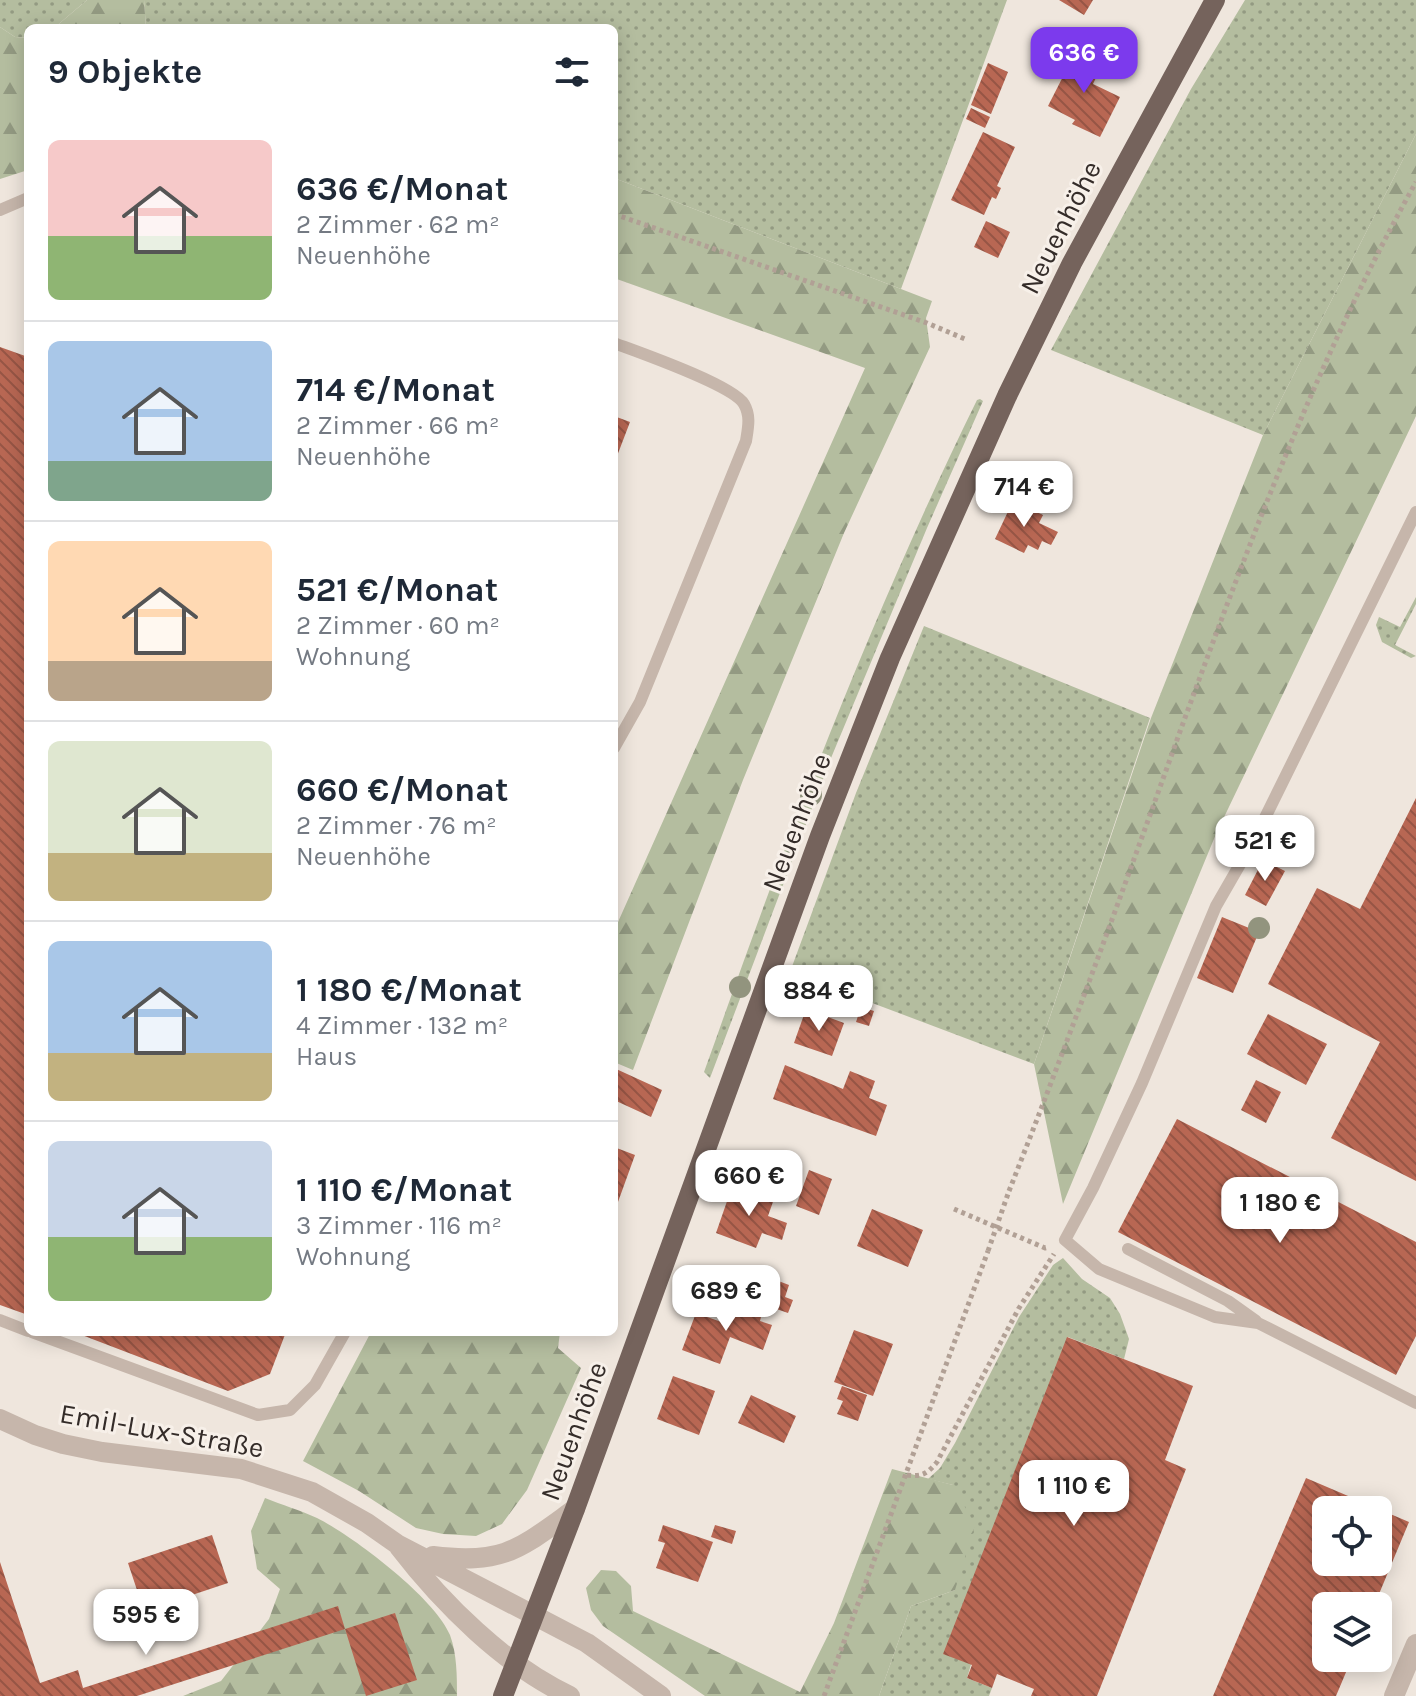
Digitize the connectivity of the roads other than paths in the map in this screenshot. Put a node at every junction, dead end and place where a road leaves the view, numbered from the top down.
1 (1215, 0) edge
2 (24, 200) edge
3 (0, 210) edge
4 (618, 345) edge
5 (1416, 512) edge
6 (618, 741) edge
7 (1128, 1249) dead end
8 (0, 1320) edge
9 (1258, 1323) junction
10 (24, 1329) edge
11 (44, 1336) edge
12 (343, 1336) edge
13 (1416, 1403) edge
14 (0, 1419) edge
15 (575, 1509) junction
16 (397, 1544) junction
17 (421, 1555) junction
18 (534, 1616) junction
19 (1416, 1644) edge
20 (516, 1662) junction
21 (503, 1696) edge
22 (570, 1696) edge
23 (661, 1696) edge
24 (1394, 1696) edge

1 - 15 main road, Neuenhöhe
2 - 3 lane
4 - 6 lane
5 - 9 lane
7 - 9 lane
8 - 10 lane
9 - 13 lane
11 - 12 lane
14 - 16 street, Emil-Lux-Straße
15 - 17 street, Emil-Lux-Straße
15 - 18 main road, Neuenhöhe
16 - 17 street, Emil-Lux-Straße
16 - 20 street, Emil-Lux-Straße
17 - 18 street, Emil-Lux-Straße
18 - 20 main road, Neuenhöhe
18 - 23 street, Emil-Lux-Straße
19 - 24 street
20 - 21 main road, Neuenhöhe
20 - 22 street, Emil-Lux-Straße

